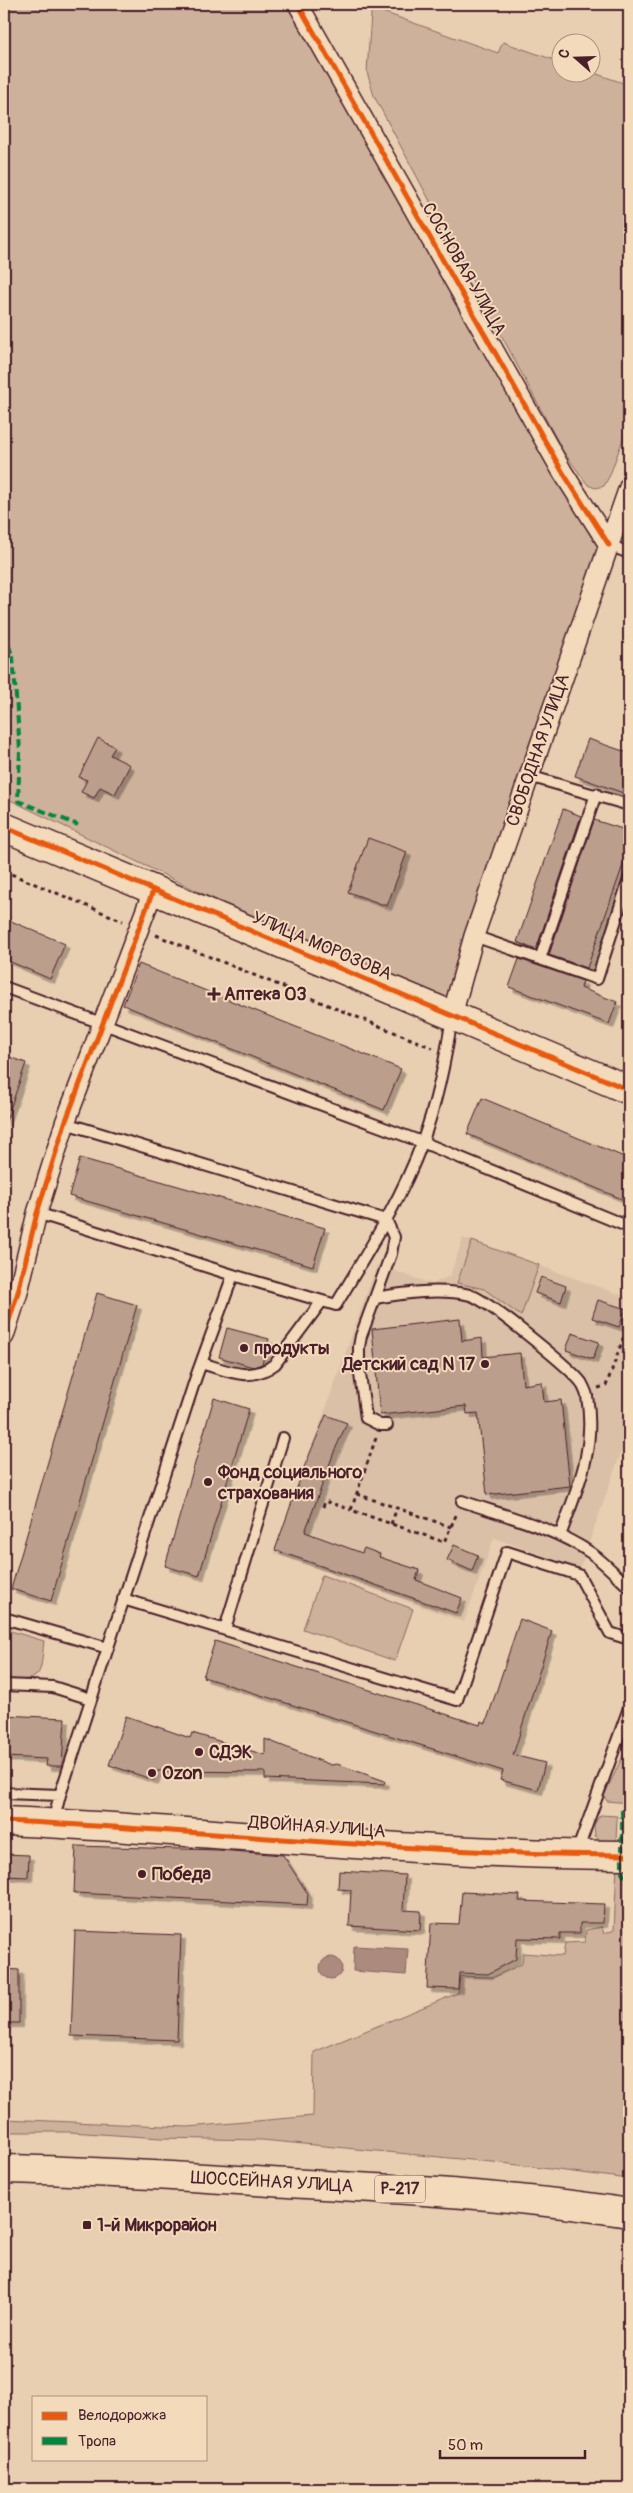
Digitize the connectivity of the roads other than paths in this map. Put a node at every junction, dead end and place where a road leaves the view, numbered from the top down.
1 (298, 4) edge
2 (629, 487) edge
3 (609, 545) junction
4 (629, 553) edge
5 (529, 776) junction
6 (596, 794) junction
7 (629, 805) edge
8 (4, 827) edge
9 (629, 879) edge
10 (153, 891) junction
11 (474, 936) junction
12 (540, 959) junction
13 (4, 986) edge
14 (452, 1015) junction
15 (103, 1023) junction
16 (629, 1090) edge
17 (65, 1123) junction
18 (422, 1142) junction
19 (37, 1213) junction
20 (386, 1220) junction
21 (629, 1226) edge
22 (233, 1276) junction
23 (375, 1298) junction
24 (322, 1301) junction
25 (4, 1336) edge
26 (202, 1362) junction
27 (384, 1425) road end
28 (283, 1438) dead end
29 (462, 1501) road end
30 (560, 1536) junction
31 (629, 1587) edge
32 (123, 1599) junction
33 (4, 1618) edge
34 (225, 1629) junction
35 (629, 1639) edge
36 (108, 1648) junction
37 (4, 1685) edge
38 (91, 1699) junction
39 (629, 1708) edge
40 (4, 1793) edge
41 (60, 1795) junction
42 (4, 1821) edge
43 (53, 1823) junction
44 (576, 1855) junction
45 (629, 1855) edge
46 (4, 2169) edge
47 (629, 2213) edge

1 - 3 street, СОСНОВАЯ УЛИЦА
2 - 3 street, СВОБОДНАЯ УЛИЦА
3 - 4 lane
3 - 5 street, СВОБОДНАЯ УЛИЦА
5 - 6 lane
5 - 11 street, СВОБОДНАЯ УЛИЦА
6 - 7 lane
6 - 12 lane
8 - 10 main road, УЛИЦА МОРОЗОВА
9 - 12 lane
10 - 14 main road, УЛИЦА МОРОЗОВА
10 - 15 street
11 - 12 lane
11 - 14 street, СВОБОДНАЯ УЛИЦА
13 - 15 lane
14 - 16 main road, УЛИЦА МОРОЗОВА
14 - 18 lane
15 - 17 street
15 - 18 lane
17 - 19 street
17 - 20 lane
18 - 20 lane
18 - 21 lane
19 - 22 lane
19 - 25 street
20 - 23 lane
20 - 24 lane
22 - 24 lane
22 - 26 lane
23 - 27 lane
23 - 30 lane
24 - 26 lane
26 - 32 lane
28 - 34 lane
29 - 30 lane
30 - 31 lane
32 - 34 lane
32 - 36 lane
33 - 36 lane
34 - 35 lane
36 - 38 lane
37 - 38 lane
38 - 41 lane
39 - 44 lane
40 - 41 lane
41 - 43 lane
42 - 43 main road, ДВОЙНАЯ УЛИЦА
43 - 44 main road, ДВОЙНАЯ УЛИЦА
44 - 45 main road, ДВОЙНАЯ УЛИЦА
46 - 47 main road, ШОССЕЙНАЯ УЛИЦА / Р-217

